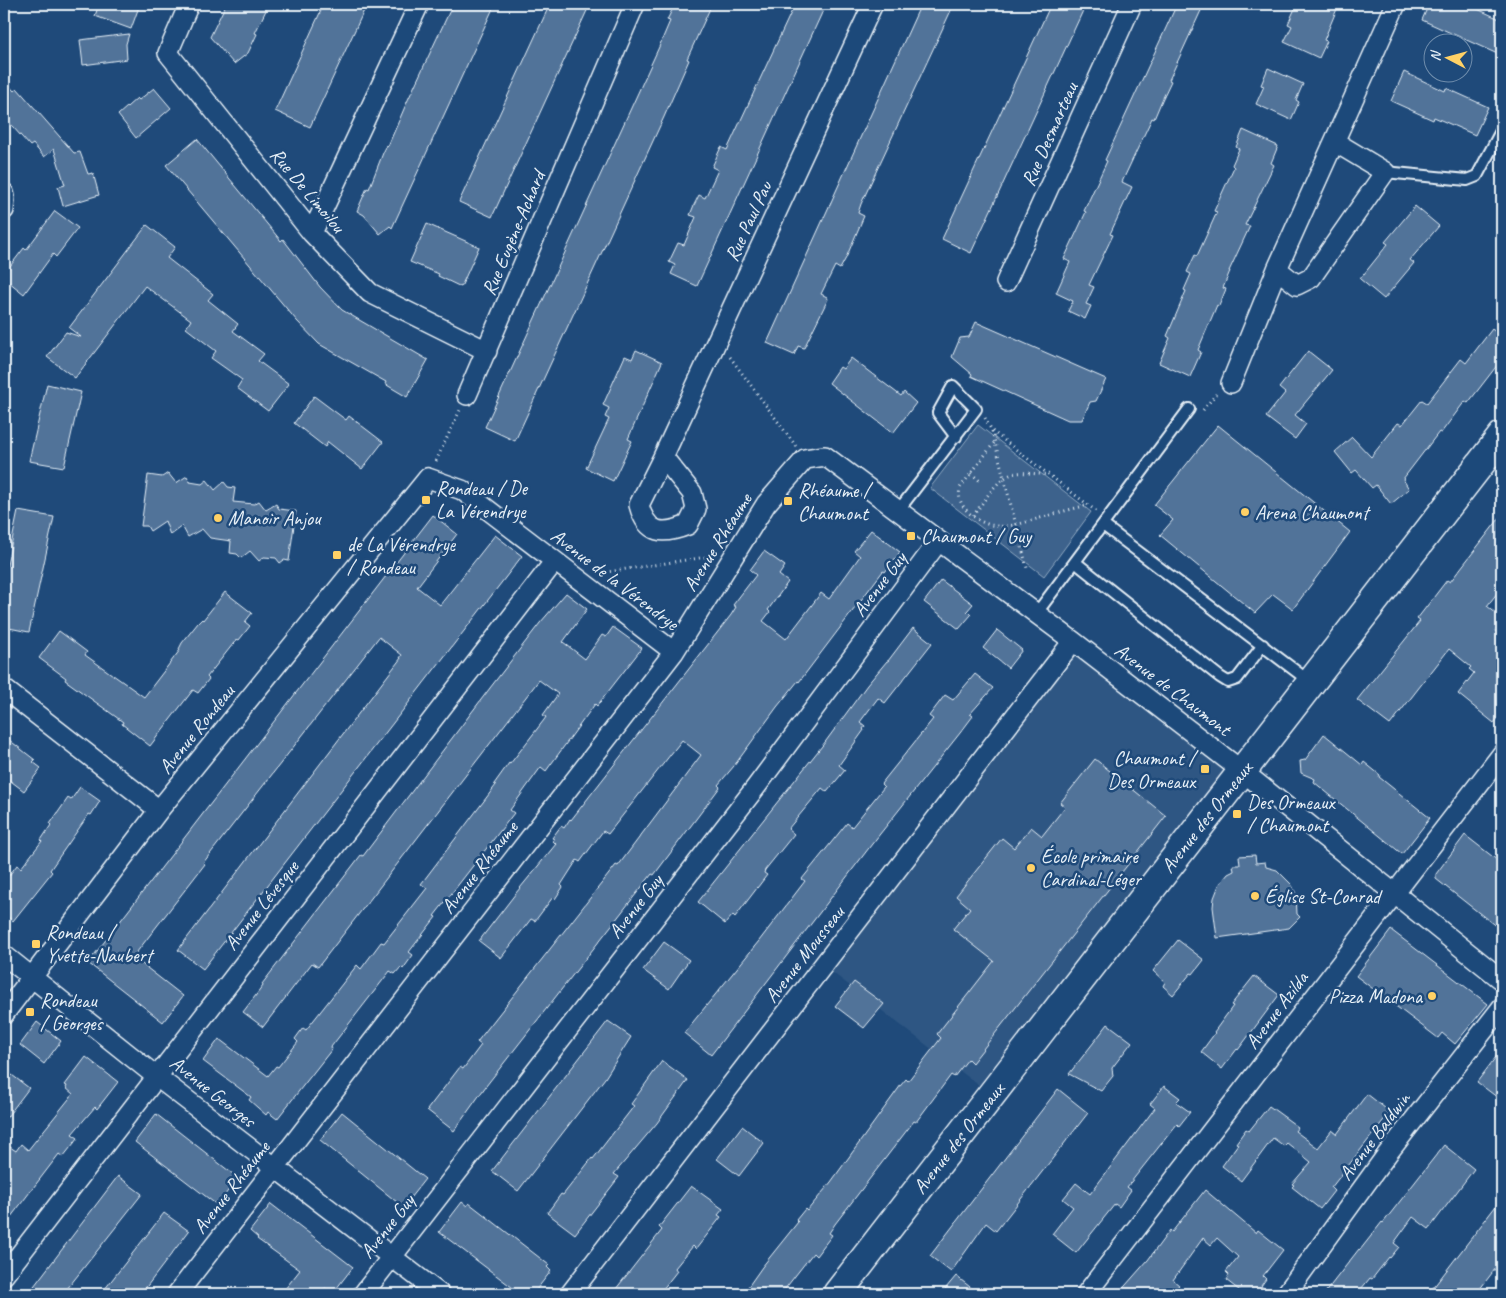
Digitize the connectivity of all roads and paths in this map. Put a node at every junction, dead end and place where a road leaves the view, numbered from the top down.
1 (189, 4) edge
2 (419, 4) edge
3 (635, 4) edge
4 (873, 4) edge
5 (1132, 4) edge
6 (1396, 4) edge
7 (1502, 129) edge
8 (1335, 142) junction
9 (1385, 172) junction
10 (4, 193) edge
11 (4, 210) edge
12 (312, 233) junction
13 (1277, 268) junction
14 (1006, 282) dead end
15 (718, 340) junction
16 (487, 351) junction
17 (1231, 383) dead end
18 (467, 395) joint
19 (1189, 409) dead end
20 (983, 414) dead end
21 (992, 431) junction
22 (1502, 436) edge
23 (956, 437) junction
24 (994, 443) junction
25 (663, 457) dead end
26 (805, 459) junction
27 (971, 473) junction
28 (1049, 474) junction
29 (428, 478) junction
30 (1003, 478) junction
31 (982, 482) dead end
32 (1088, 505) junction
33 (898, 511) junction
34 (1097, 511) dead end
35 (973, 516) junction
36 (1103, 524) junction
37 (1015, 525) junction
38 (938, 542) junction
39 (736, 553) junction
40 (554, 562) junction
41 (1075, 562) junction
42 (1027, 568) dead end
43 (574, 577) junction
44 (1036, 614) junction
45 (1073, 641) junction
46 (1263, 645) junction
47 (674, 652) junction
48 (1311, 682) junction
49 (4, 689) edge
50 (1502, 754) edge
51 (1242, 771) junction
52 (159, 810) junction
53 (1394, 893) junction
54 (4, 955) edge
55 (32, 977) junction
56 (1502, 980) edge
57 (1502, 1007) edge
58 (4, 1014) edge
59 (157, 1077) junction
60 (275, 1168) junction
61 (391, 1257) junction
62 (4, 1275) edge
63 (177, 1294) edge
64 (363, 1294) edge
65 (440, 1294) edge
66 (570, 1294) edge
67 (837, 1294) edge
68 (1086, 1294) edge
69 (1286, 1294) edge

1 - 12 street, Rue De Limoilou
2 - 12 street
3 - 16 street, Rue Eugène-Achard
4 - 15 street, Rue Paul Pau
5 - 14 street, Rue Desmarteau
6 - 8 street
7 - 9 lane
8 - 9 street
8 - 13 street
9 - 13 street
10 - 11 street
12 - 16 street, Rue De Limoilou
13 - 17 street
15 - 25 street, Rue Paul Pau
15 - 26 path
16 - 18 street, Rue Eugène-Achard
18 - 29 path
19 - 36 lane
20 - 21 path
21 - 24 path
21 - 28 path
22 - 48 street, Avenue des Ormeaux
23 - 23 lane
23 - 33 lane
24 - 27 path
24 - 30 path
26 - 33 street, Avenue de Chaumont
26 - 39 street, Avenue Rhéaume
27 - 31 path
27 - 35 path
28 - 30 path
28 - 32 path
29 - 40 street, Avenue de la Vérendrye
29 - 52 street, Avenue Rondeau
30 - 35 path
30 - 37 path
32 - 34 path
32 - 37 path
33 - 38 street, Avenue de Chaumont
35 - 37 path
36 - 41 lane
36 - 46 lane
37 - 42 path
38 - 44 street, Avenue de Chaumont
38 - 61 street, Avenue Guy
39 - 43 path
39 - 47 street, Avenue Rhéaume
40 - 43 street, Avenue de la Vérendrye
40 - 59 street, Avenue Lévesque
41 - 44 lane
41 - 46 lane
43 - 47 street, Avenue de la Vérendrye
44 - 45 street, Avenue de Chaumont
45 - 51 street, Avenue de Chaumont
45 - 66 street, Avenue Mousseau
46 - 48 lane
47 - 60 street, Avenue Rhéaume
48 - 51 street, Avenue des Ormeaux
49 - 52 street
50 - 53 street, Avenue Azilda
51 - 53 street, Avenue de Chaumont
51 - 67 street, Avenue des Ormeaux
52 - 55 street, Avenue Rondeau
53 - 56 street, Avenue de Chaumont
53 - 68 street, Avenue Azilda
54 - 55 street, Avenue Georges
55 - 58 street, Avenue Rondeau
55 - 59 street, Avenue Georges
57 - 69 street, Avenue Baldwin
59 - 60 street, Avenue Georges
59 - 62 street, Avenue Lévesque
60 - 61 street, Avenue Georges
60 - 63 street, Avenue Rhéaume
61 - 64 street, Avenue Guy
61 - 65 street, Avenue Georges

